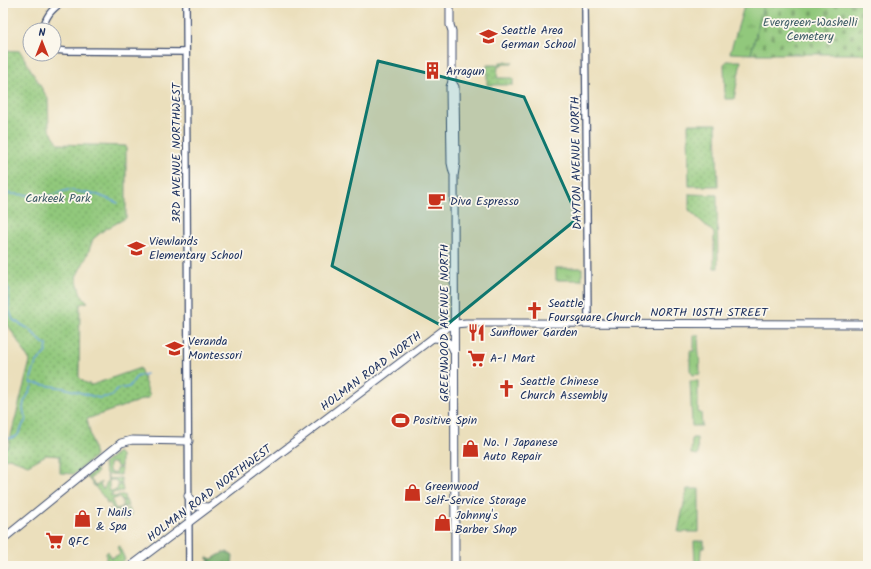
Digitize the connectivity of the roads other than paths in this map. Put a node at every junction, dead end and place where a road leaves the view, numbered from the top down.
1 (62, 3) edge
2 (186, 3) edge
3 (450, 3) edge
4 (454, 3) edge
5 (585, 3) edge
6 (45, 22) edge
7 (452, 30) junction
8 (62, 50) edge
9 (186, 52) junction
10 (588, 323) junction
11 (455, 324) junction
12 (868, 324) edge
13 (432, 338) junction
14 (455, 353) junction
15 (301, 437) joint
16 (189, 441) junction
17 (188, 496) junction
18 (208, 507) junction
19 (188, 522) junction
20 (3, 539) edge
21 (131, 566) edge
22 (189, 566) edge
23 (455, 566) edge

1 - 6 street
2 - 9 street, 3RD AVENUE NORTHWEST
3 - 7 main road, GREENWOOD AVENUE NORTH
4 - 7 main road, GREENWOOD AVENUE NORTH
5 - 10 street, DAYTON AVENUE NORTH
7 - 11 main road, GREENWOOD AVENUE NORTH
8 - 9 street
9 - 16 street, 3RD AVENUE NORTHWEST
10 - 11 main road, NORTH 105TH STREET
10 - 12 main road, NORTH 105TH STREET
11 - 13 main road, HOLMAN ROAD NORTH
11 - 14 main road, GREENWOOD AVENUE NORTH
13 - 14 main road
13 - 15 main road, HOLMAN ROAD NORTH
14 - 23 main road, GREENWOOD AVENUE NORTH
15 - 18 main road, HOLMAN ROAD NORTHWEST
16 - 17 street, 3RD AVENUE NORTHWEST
16 - 20 main road
17 - 18 main road
17 - 19 street, 3RD AVENUE NORTHWEST
18 - 19 main road, HOLMAN ROAD NORTHWEST
19 - 21 main road, HOLMAN ROAD NORTHWEST
19 - 22 street, 3RD AVENUE NORTHWEST

